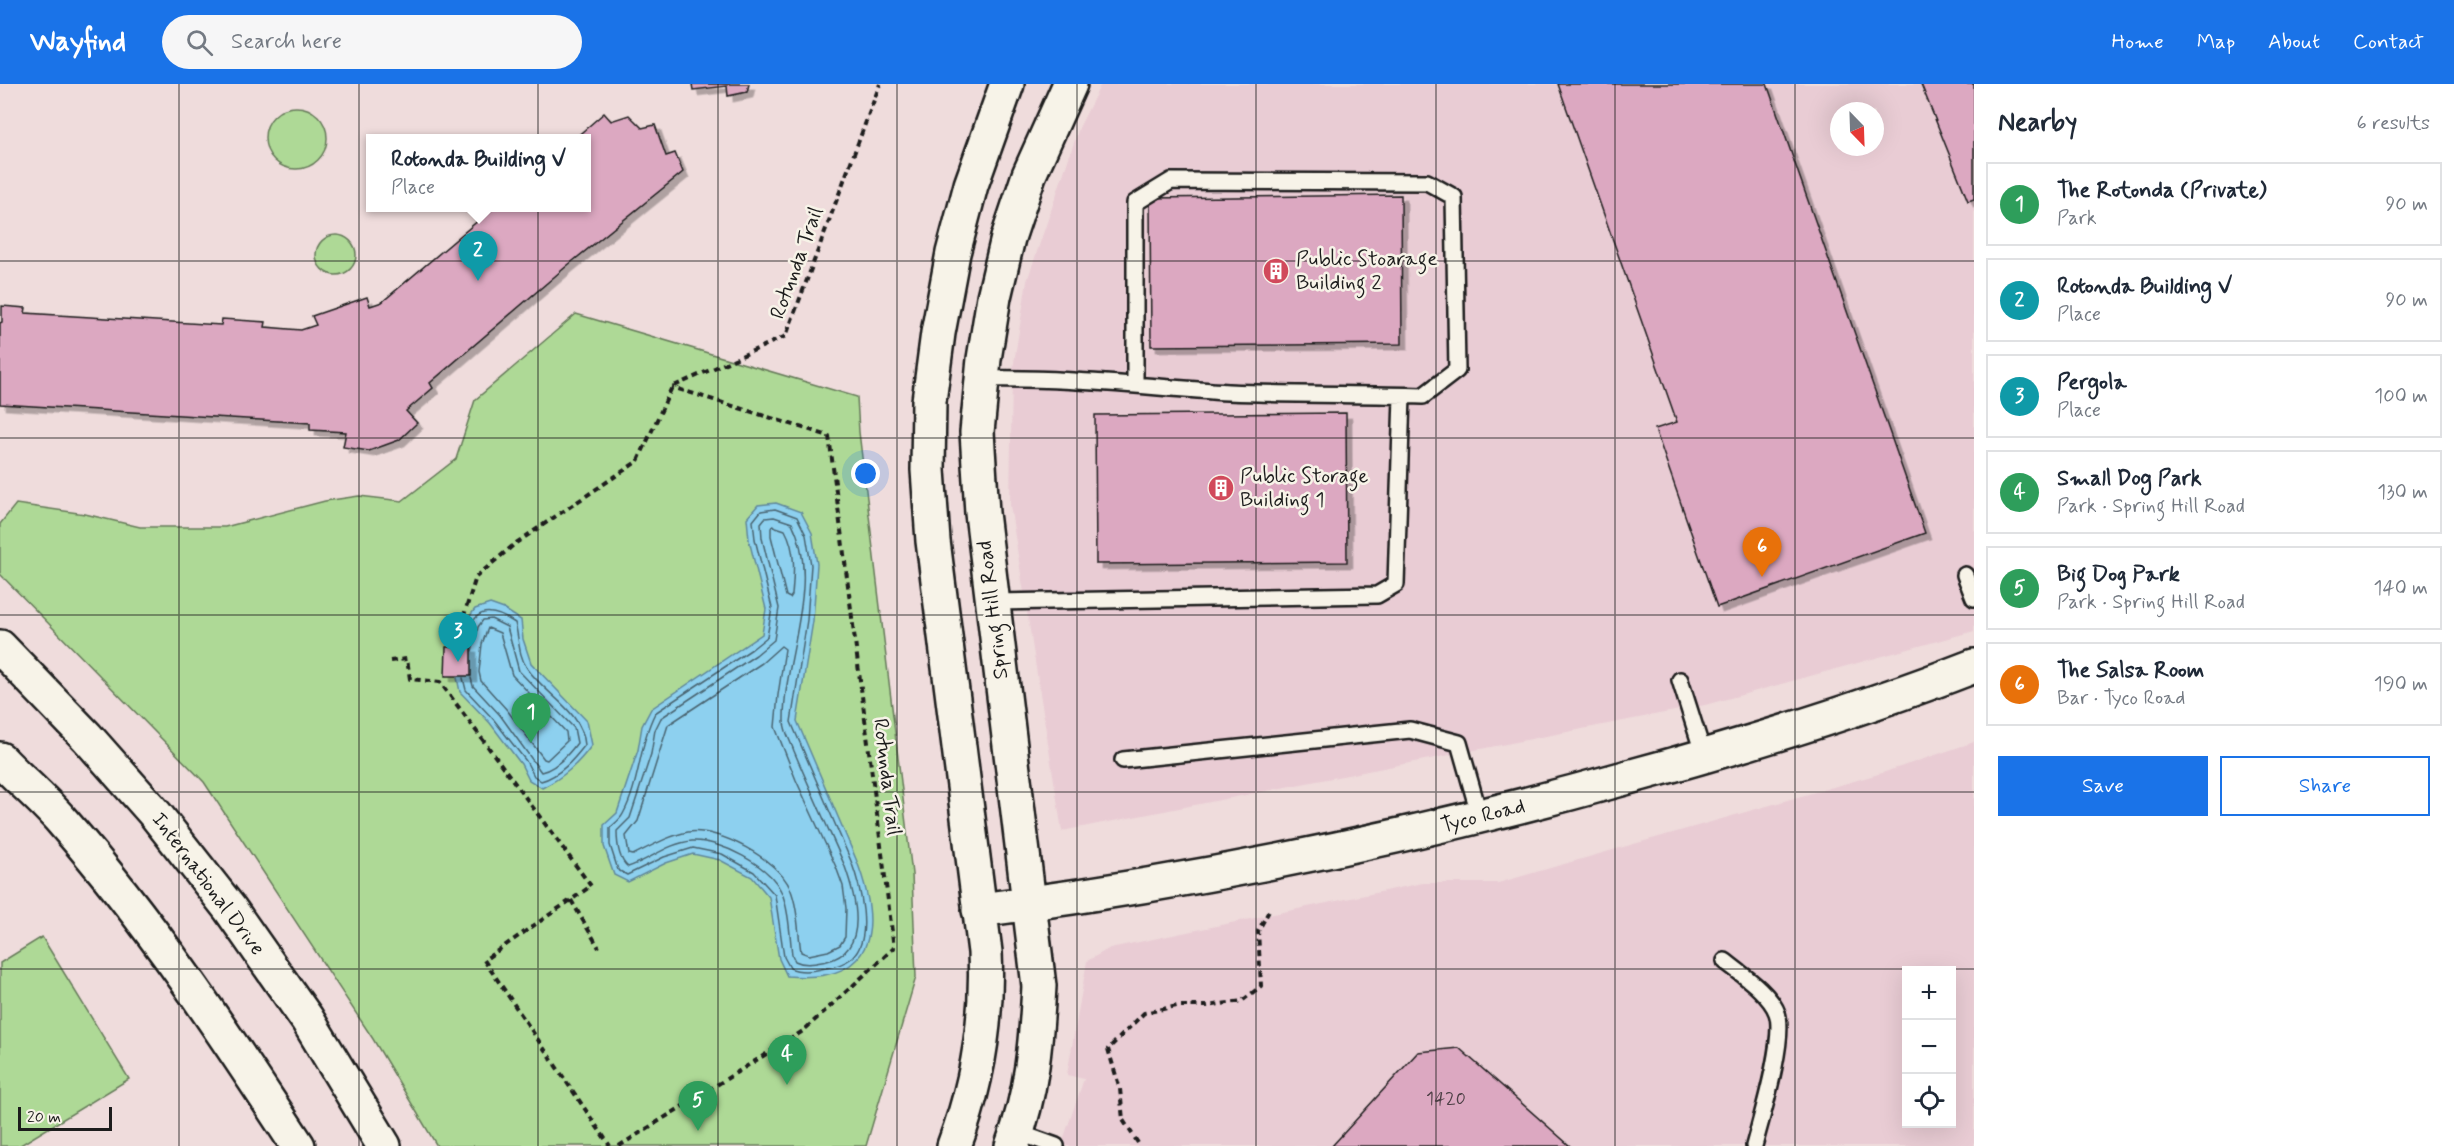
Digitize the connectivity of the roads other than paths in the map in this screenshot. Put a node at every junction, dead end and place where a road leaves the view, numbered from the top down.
1 (1007, 84) edge
2 (1070, 84) edge
3 (982, 379) junction
4 (1136, 384) junction
5 (1402, 396) junction
6 (1965, 575) dead end
7 (1974, 598) edge
8 (992, 602) junction
9 (0, 647) edge
10 (1974, 666) edge
11 (1680, 680) dead end
12 (1704, 756) junction
13 (0, 759) edge
14 (1123, 760) dead end
15 (1480, 817) junction
16 (1031, 903) junction
17 (979, 910) junction
18 (1725, 961) dead end
19 (1015, 1139) edge
20 (298, 1146) edge
21 (384, 1146) edge
22 (954, 1146) edge
23 (1056, 1146) edge
24 (1754, 1146) edge

1 - 17 main road
2 - 3 main road, Spring Hill Road
3 - 4 lane
3 - 8 main road, Spring Hill Road
4 - 5 lane
4 - 5 lane
5 - 8 lane
6 - 7 lane
8 - 16 main road, Spring Hill Road
9 - 21 main road, International Drive
10 - 12 main road, Tyco Road
11 - 12 lane
12 - 15 main road, Tyco Road
13 - 20 main road
14 - 15 lane
15 - 16 main road, Tyco Road
16 - 17 main road, Tyco Road
16 - 19 main road, Spring Hill Road
17 - 22 main road
18 - 24 lane
19 - 23 lane

